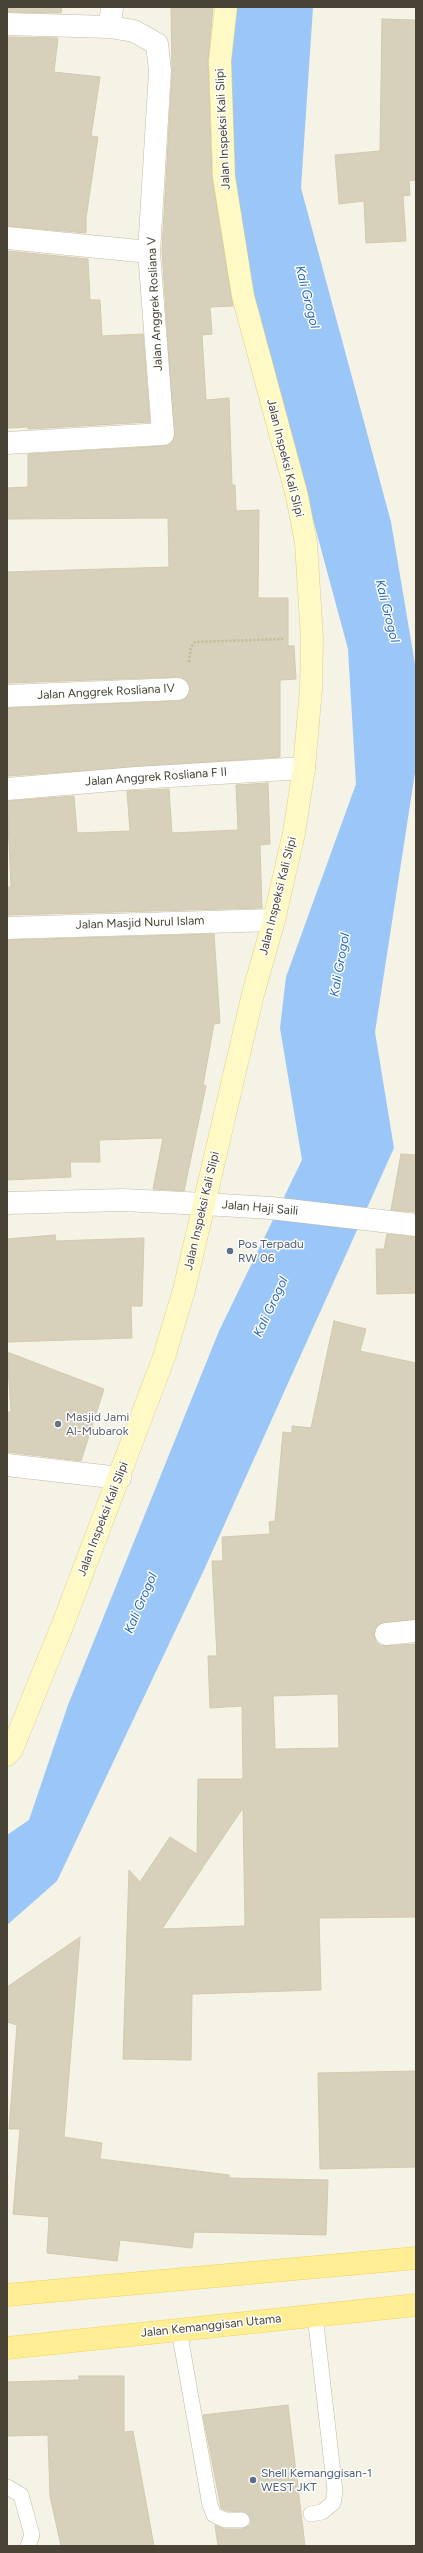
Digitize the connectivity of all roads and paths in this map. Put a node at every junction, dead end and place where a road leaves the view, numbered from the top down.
1 (226, 7) edge
2 (111, 17) edge
3 (7, 24) edge
4 (7, 238) edge
5 (150, 252) junction
6 (7, 443) edge
7 (312, 638) junction
8 (178, 689) joint
9 (7, 696) edge
10 (304, 768) junction
11 (7, 789) edge
12 (274, 920) junction
13 (7, 928) edge
14 (7, 1203) edge
15 (204, 1204) junction
16 (416, 1225) edge
17 (7, 1465) edge
18 (120, 1478) junction
19 (416, 1631) edge
20 (386, 1634) dead end
21 (7, 1755) edge
22 (416, 2258) edge
23 (7, 2295) edge
24 (416, 2305) edge
25 (315, 2315) junction
26 (179, 2330) junction
27 (7, 2348) edge
28 (7, 2487) edge
29 (311, 2514) dead end
30 (242, 2520) dead end
31 (28, 2546) edge

1 - 7 street, Jalan Inspeksi Kali Slipi
2 - 3 street
2 - 5 street, Jalan Anggrek Rosliana V
4 - 5 street
5 - 6 street, Jalan Anggrek Rosliana V
7 - 8 path, Jalan Anggrek Rosliana IV
7 - 10 street, Jalan Inspeksi Kali Slipi
8 - 9 street, Jalan Anggrek Rosliana IV
10 - 11 street, Jalan Anggrek Rosliana F II
10 - 12 street, Jalan Inspeksi Kali Slipi
12 - 13 street, Jalan Masjid Nurul Islam
12 - 15 street, Jalan Inspeksi Kali Slipi
14 - 15 street, Jalan Haji Saili
15 - 16 street, Jalan Haji Saili
15 - 18 street, Jalan Inspeksi Kali Slipi
17 - 18 street
18 - 21 street, Jalan Inspeksi Kali Slipi
19 - 20 street
22 - 23 main road
24 - 25 main road, Jalan Kemanggisan Utama
25 - 26 main road, Jalan Kemanggisan Utama
25 - 29 lane
26 - 27 main road, Jalan Kemanggisan Utama
26 - 30 lane
28 - 31 lane

